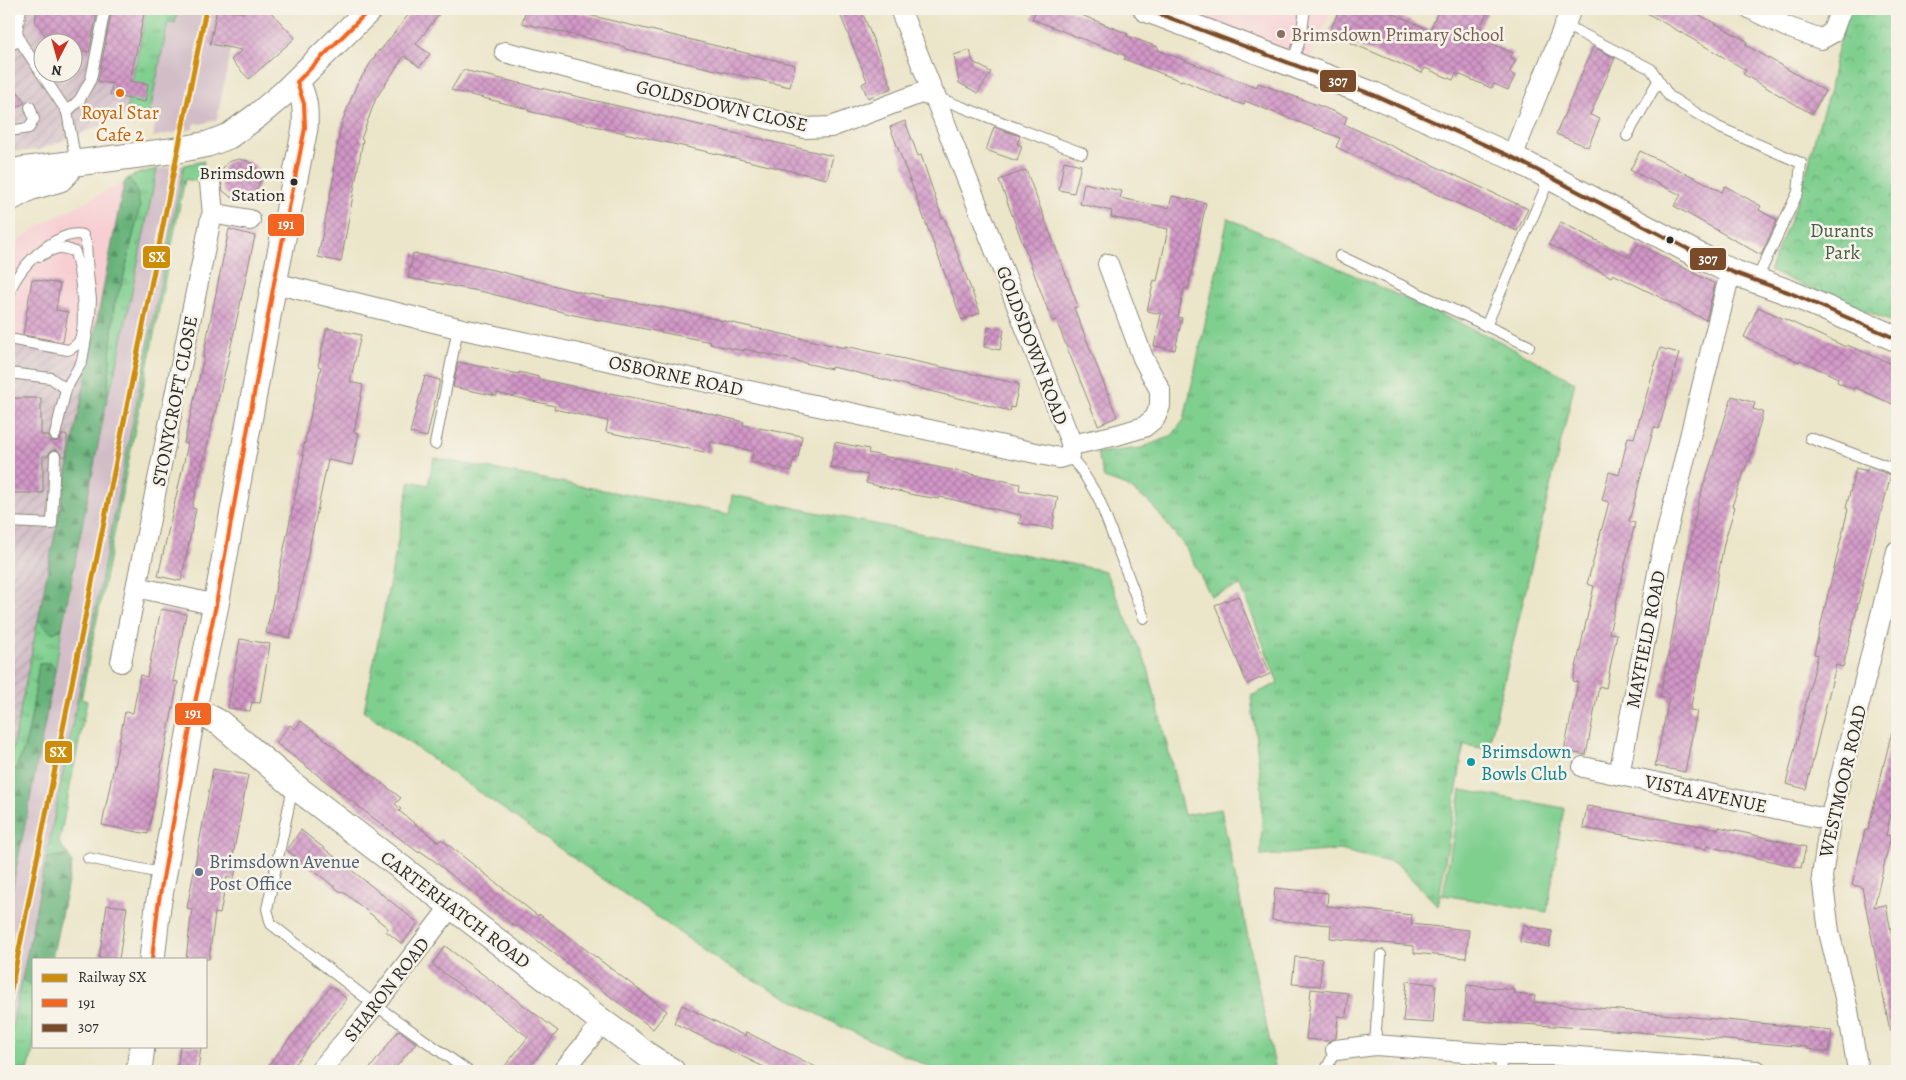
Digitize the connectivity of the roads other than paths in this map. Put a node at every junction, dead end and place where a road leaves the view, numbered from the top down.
1 (21, 9) edge
2 (105, 9) edge
3 (370, 9) edge
4 (900, 9) edge
5 (1146, 9) edge
6 (1305, 9) edge
7 (1752, 9) edge
8 (1841, 9) edge
9 (1568, 17) edge
10 (20, 41) junction
11 (9, 45) edge
12 (505, 52) dead end
13 (1291, 65) junction
14 (1658, 81) junction
15 (297, 82) junction
16 (936, 97) junction
17 (30, 107) dead end
18 (67, 112) junction
19 (9, 131) edge
20 (1627, 136) dead end
21 (1082, 153) dead end
22 (1512, 157) junction
23 (76, 163) junction
24 (13, 172) edge
25 (1550, 177) junction
26 (210, 182) dead end
27 (9, 199) edge
28 (213, 214) junction
29 (250, 220) dead end
30 (1340, 256) dead end
31 (32, 260) junction
32 (1108, 264) dead end
33 (1732, 272) junction
34 (1756, 281) junction
35 (274, 283) junction
36 (9, 296) edge
37 (1486, 326) junction
38 (458, 328) junction
39 (9, 339) edge
40 (1897, 339) edge
41 (1529, 346) dead end
42 (9, 373) edge
43 (66, 389) junction
44 (55, 435) dead end
45 (1810, 438) dead end
46 (435, 444) dead end
47 (1071, 450) junction
48 (55, 456) dead end
49 (1897, 470) edge
50 (9, 522) edge
51 (1897, 551) edge
52 (137, 587) junction
53 (216, 604) junction
54 (1144, 618) dead end
55 (121, 662) dead end
56 (193, 712) junction
57 (1583, 767) dead end
58 (1619, 775) junction
59 (293, 784) junction
60 (1830, 820) junction
61 (88, 858) dead end
62 (165, 874) junction
63 (452, 905) junction
64 (1381, 955) dead end
65 (152, 958) edge
66 (375, 1004) junction
67 (603, 1022) junction
68 (1375, 1045) junction
69 (142, 1048) edge
70 (1336, 1050) joint
71 (1501, 1063) edge
72 (140, 1071) edge
73 (320, 1071) edge
74 (468, 1071) edge
75 (563, 1071) edge
76 (672, 1071) edge
77 (1325, 1071) edge
78 (1757, 1071) edge
79 (1858, 1071) edge

1 - 10 lane
2 - 18 lane
3 - 15 street
4 - 16 street, GOLDSDOWN ROAD
5 - 13 street
6 - 13 lane
7 - 8 street
9 - 14 lane
9 - 22 street
10 - 11 lane
10 - 18 lane
12 - 16 street, GOLDSDOWN CLOSE
13 - 22 street
14 - 20 lane
14 - 34 lane
15 - 23 street
15 - 35 street
16 - 21 lane
16 - 47 street, GOLDSDOWN ROAD
17 - 19 lane
18 - 23 lane
22 - 25 street
23 - 24 street
23 - 27 street
25 - 33 street
25 - 37 lane
26 - 28 street, STONYCROFT CLOSE
28 - 29 street
28 - 52 street, STONYCROFT CLOSE
30 - 37 lane
31 - 36 lane
31 - 39 lane
31 - 43 lane
32 - 47 street, GOLDSDOWN ROAD
33 - 34 street
33 - 58 street, MAYFIELD ROAD
34 - 40 street
35 - 38 street, OSBORNE ROAD
35 - 53 street
37 - 41 lane
38 - 46 lane
38 - 47 street, OSBORNE ROAD
42 - 43 lane
43 - 44 lane
45 - 49 lane
47 - 54 lane
48 - 50 lane
51 - 60 street, WESTMOOR ROAD
52 - 53 street
52 - 55 street, STONYCROFT CLOSE
53 - 56 street
56 - 59 street, CARTERHATCH ROAD
56 - 62 street
57 - 58 street, VISTA AVENUE
58 - 60 street, VISTA AVENUE
59 - 63 street, CARTERHATCH ROAD
59 - 66 lane
60 - 79 street, WESTMOOR ROAD
61 - 62 lane
62 - 65 street
63 - 66 street, SHARON ROAD
63 - 67 street, CARTERHATCH ROAD
64 - 68 lane
66 - 73 street, SHARON ROAD
66 - 74 lane
67 - 75 street
67 - 76 street, CARTERHATCH ROAD
68 - 70 street
68 - 71 street
69 - 72 street
70 - 77 lane
71 - 78 street

